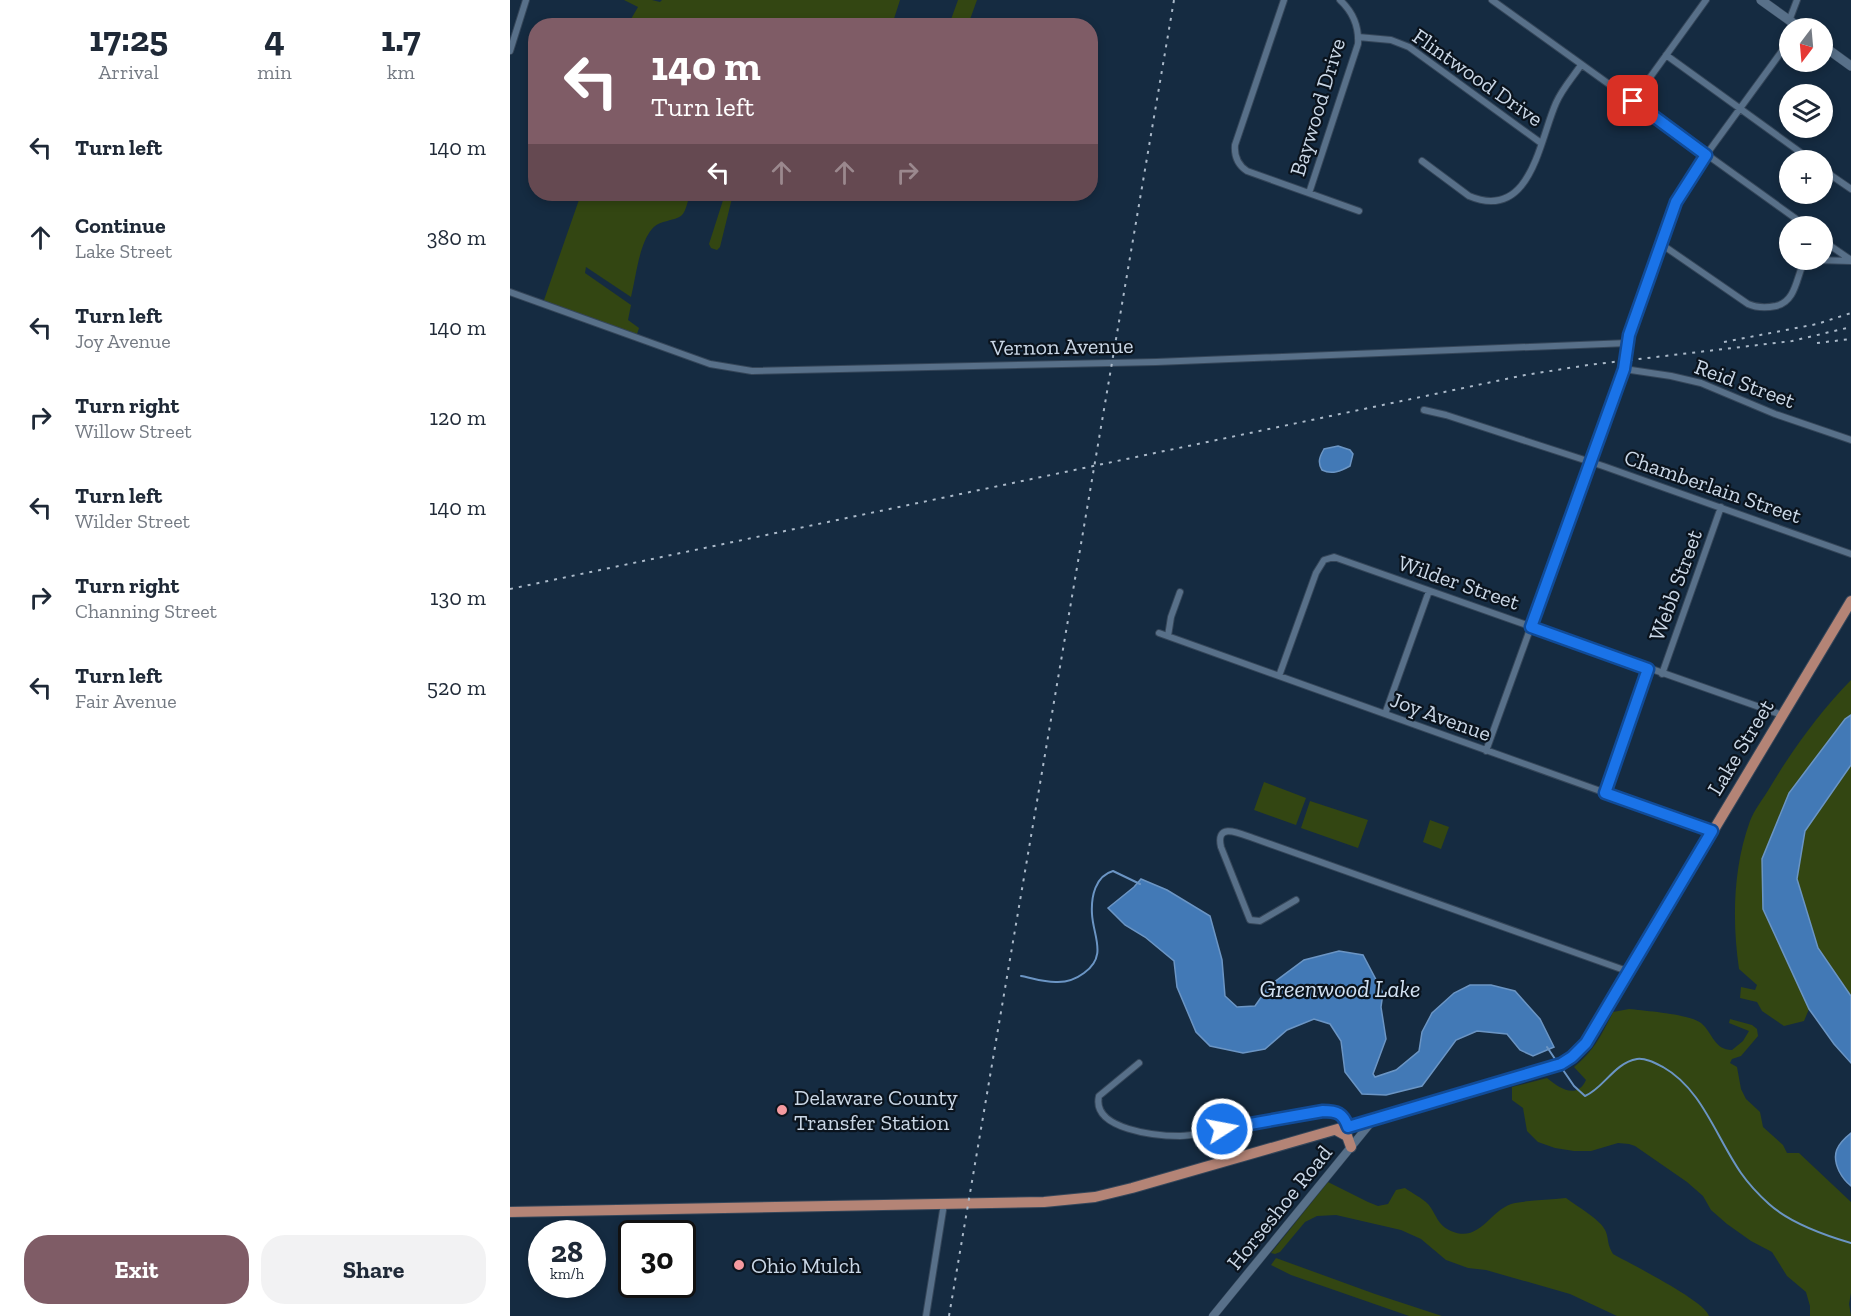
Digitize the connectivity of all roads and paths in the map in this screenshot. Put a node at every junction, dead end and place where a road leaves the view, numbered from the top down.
1 (526, 0) edge
2 (1284, 0) edge
3 (1341, 0) edge
4 (1492, 0) edge
5 (1706, 0) edge
6 (1761, 0) edge
7 (1797, 0) edge
8 (1786, 18) edge
9 (1791, 18) edge
10 (1358, 37) junction
11 (510, 51) edge
12 (1833, 53) edge
13 (1666, 55) junction
14 (1779, 55) edge
15 (1581, 65) junction
16 (1851, 66) edge
17 (1633, 101) junction
18 (1739, 108) junction
19 (1541, 143) junction
20 (1797, 150) edge
21 (1706, 155) junction
22 (1422, 161) dead end
23 (1833, 177) edge
24 (1851, 189) edge
25 (1309, 193) junction
26 (1359, 211) dead end
27 (1792, 216) edge
28 (1661, 244) junction
29 (1833, 248) edge
30 (1833, 260) edge
31 (1851, 261) edge
32 (1800, 270) edge
33 (510, 292) edge
34 (1628, 343) junction
35 (1624, 369) junction
36 (1424, 410) dead end
37 (1851, 440) edge
38 (1590, 462) junction
39 (1721, 507) junction
40 (1851, 554) edge
41 (1429, 591) junction
42 (1180, 592) dead end
43 (1851, 601) edge
44 (1531, 627) junction
45 (1159, 633) dead end
46 (1168, 636) junction
47 (1648, 669) junction
48 (1662, 674) junction
49 (1279, 676) junction
50 (1385, 714) junction
51 (1782, 715) junction
52 (1486, 751) junction
53 (1605, 793) junction
54 (1712, 831) junction
55 (1296, 900) dead end
56 (1627, 972) junction
57 (1139, 1063) dead end
58 (1373, 1120) junction
59 (1348, 1127) junction
60 (1336, 1130) junction
61 (1351, 1147) junction
62 (944, 1204) junction
63 (510, 1212) edge
64 (926, 1316) edge
65 (1213, 1316) edge

1 - 11 street
2 - 25 street
3 - 10 street, Baywood Drive
4 - 15 street
5 - 13 street
6 - 8 main road
7 - 9 street
10 - 19 street, Flintwood Drive
10 - 25 street, Baywood Drive
12 - 16 main road
13 - 17 street
13 - 18 street
14 - 18 street
15 - 17 street
15 - 19 street
17 - 21 street
18 - 20 street
18 - 21 street
19 - 22 street
21 - 27 street
21 - 28 street
23 - 24 street
25 - 26 street
28 - 32 street
28 - 34 street
29 - 31 street
30 - 31 street
33 - 34 street, Vernon Avenue
34 - 35 street
35 - 37 street, Reid Street
35 - 38 street
36 - 38 street, Chamberlain Street
38 - 39 street, Chamberlain Street
38 - 44 street
39 - 40 street, Chamberlain Street
39 - 48 street, Webb Street
41 - 44 street, Wilder Street
41 - 49 street, Wilder Street
41 - 50 street
42 - 46 street
43 - 51 main road, Lake Street
44 - 47 street, Wilder Street
44 - 52 street
45 - 46 street, Joy Avenue
46 - 49 street, Joy Avenue
47 - 48 street, Wilder Street
47 - 53 street
48 - 51 street, Wilder Street
49 - 50 street, Joy Avenue
50 - 52 street, Joy Avenue
51 - 54 main road, Lake Street
52 - 53 street, Joy Avenue
53 - 54 street, Joy Avenue
54 - 56 main road, Lake Street
55 - 56 street
56 - 58 main road, Lake Street
57 - 59 street
58 - 59 main road
58 - 61 street, Horseshoe Road
59 - 60 main road
60 - 61 main road
60 - 62 main road
61 - 65 street, Horseshoe Road
62 - 63 main road
62 - 64 street

